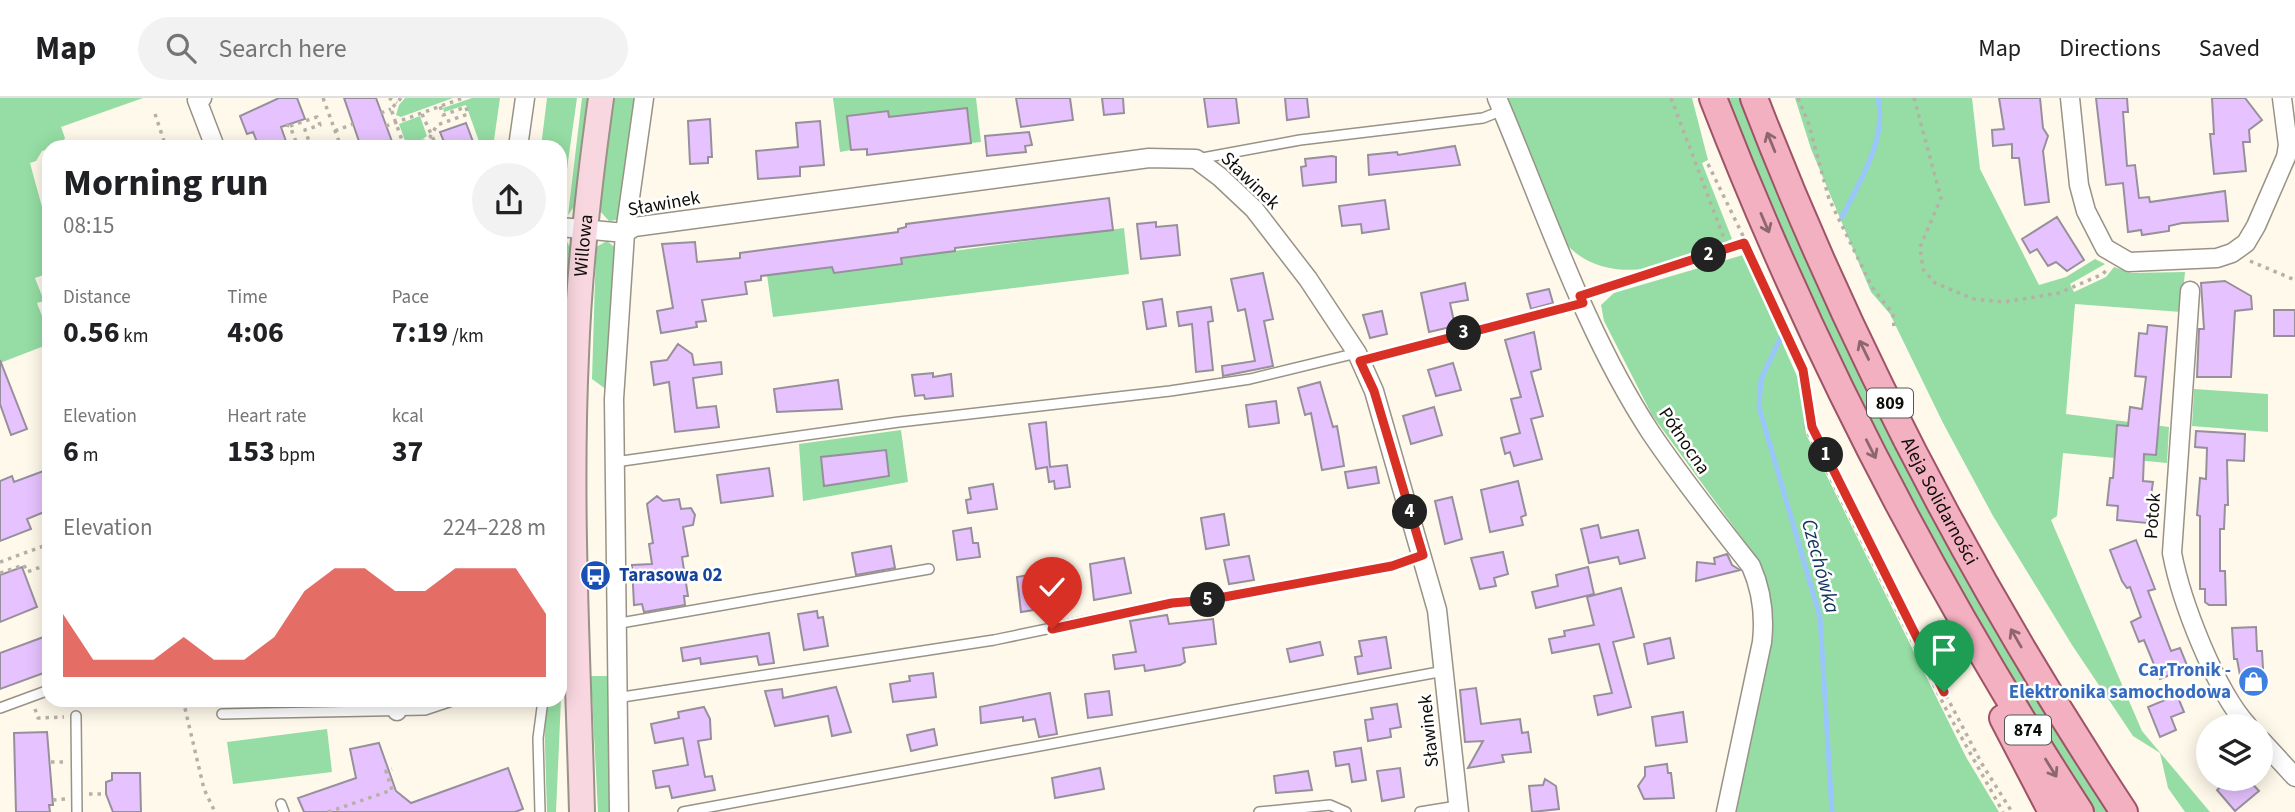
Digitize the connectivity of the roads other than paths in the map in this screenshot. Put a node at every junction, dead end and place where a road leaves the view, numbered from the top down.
1 (525, 98) edge
2 (601, 98) edge
3 (644, 98) edge
4 (1713, 98) edge
5 (1754, 98) edge
6 (2070, 98) edge
7 (2282, 98) edge
8 (200, 99) edge
9 (1500, 104) edge
10 (213, 140) edge
11 (519, 140) edge
12 (2291, 145) edge
13 (1196, 159) junction
14 (567, 228) edge
15 (585, 230) junction
16 (625, 233) junction
17 (2190, 291) dead end
18 (1581, 299) junction
19 (1359, 357) junction
20 (567, 419) edge
21 (613, 462) junction
22 (1423, 555) junction
23 (929, 569) dead end
24 (614, 624) junction
25 (1978, 647) junction
26 (1444, 671) junction
27 (570, 686) edge
28 (42, 693) edge
29 (616, 698) junction
30 (358, 707) edge
31 (408, 707) edge
32 (434, 707) edge
33 (542, 707) edge
34 (0, 708) edge
35 (222, 714) dead end
36 (2240, 714) edge
37 (76, 716) road end
38 (2273, 753) edge
39 (2295, 777) edge
40 (1458, 809) edge
41 (77, 812) edge
42 (540, 812) edge
43 (582, 812) edge
44 (619, 812) edge
45 (683, 812) edge
46 (1259, 812) edge
47 (1346, 812) edge
48 (1420, 812) edge
49 (1726, 812) edge
50 (2052, 812) edge
51 (2080, 812) edge
52 (2124, 812) edge

1 - 11 street
2 - 15 street, Willowa
3 - 16 street
4 -> 25 main road, Aleja Solidarności / 809
52 -> 5 main road, Aleja Solidarności / 809
6 - 12 street
7 - 12 street
8 - 10 street
9 - 13 lane
9 - 18 street, Północna
13 - 16 street, Sławinek
13 - 19 street, Sławinek
14 - 15 street, Sławinek
15 - 16 street, Sławinek
15 - 20 street, Willowa
16 - 21 street
17 - 36 street, Potok
18 - 19 lane
18 - 49 street, Północna
19 - 21 lane
19 - 22 street, Sławinek
20 - 27 street, Willowa
21 - 24 street
22 - 26 street, Sławinek
22 - 29 lane
23 - 24 lane
24 - 29 street
25 - 50 main road
25 -> 51 main road, Aleja Solidarności / 874
26 - 40 street, Sławinek
26 - 45 lane
27 - 43 street, Willowa
28 - 34 lane
29 - 44 street
30 - 35 lane
31 - 32 lane
33 - 42 lane
37 - 41 lane
38 - 39 street
40 - 48 lane
46 - 47 lane

